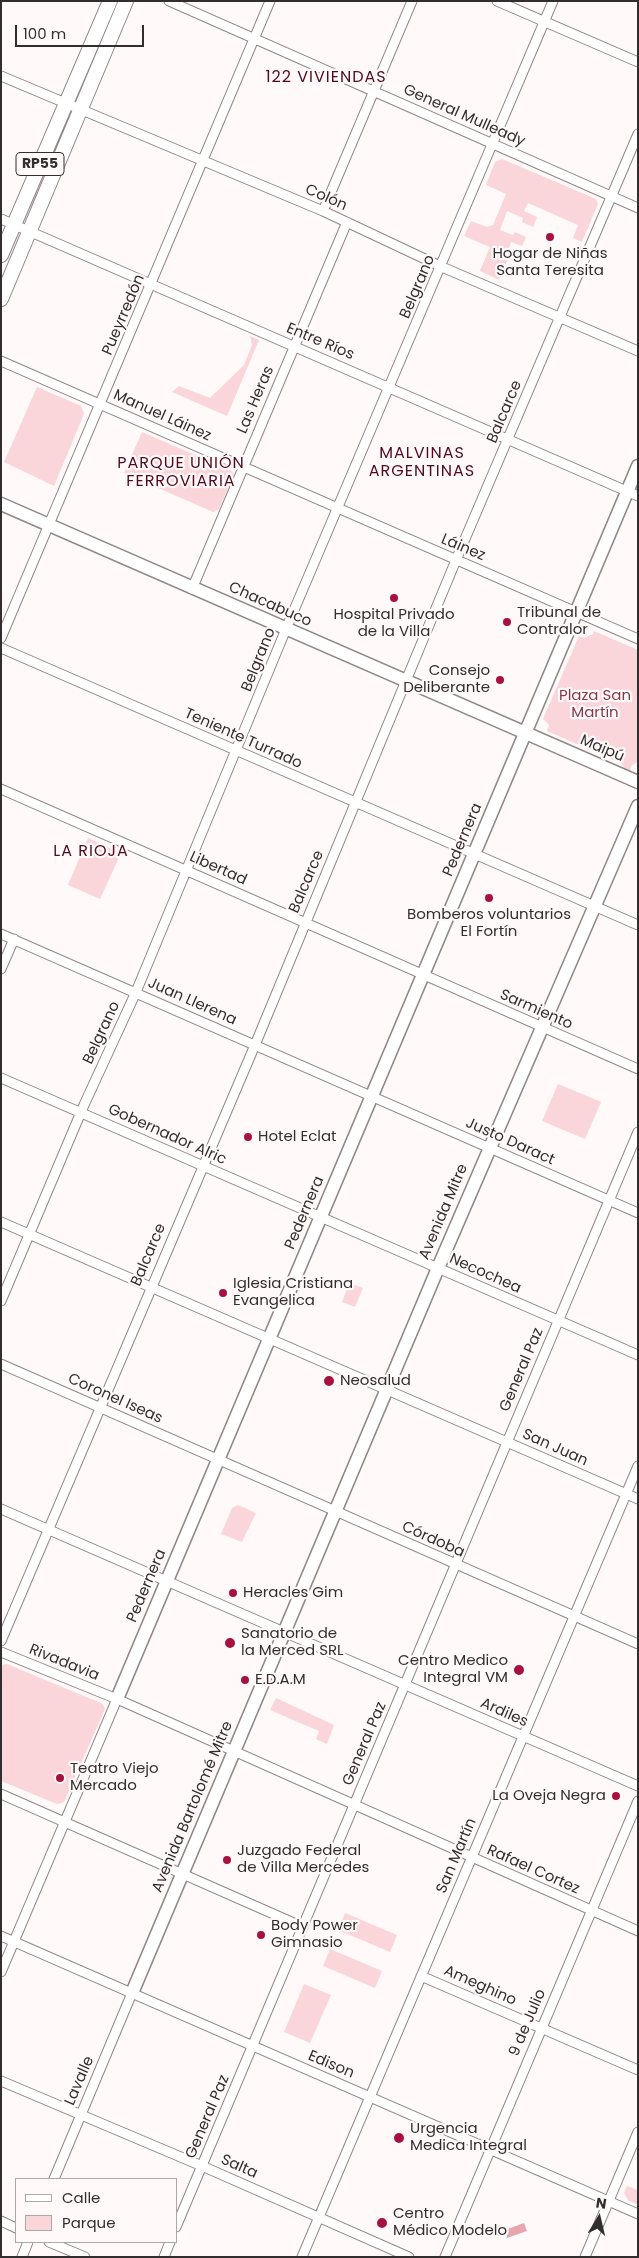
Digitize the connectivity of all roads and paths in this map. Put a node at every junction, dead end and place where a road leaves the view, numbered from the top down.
1 (110, 1) edge
2 (126, 1) edge
3 (168, 1) edge
4 (270, 1) edge
5 (412, 1) edge
6 (497, 1) edge
7 (554, 1) edge
8 (545, 21) junction
9 (255, 38) junction
10 (638, 62) edge
11 (1, 76) edge
12 (374, 91) junction
13 (66, 103) junction
14 (81, 110) junction
15 (638, 134) edge
16 (493, 144) junction
17 (204, 161) junction
18 (611, 197) junction
19 (638, 208) edge
20 (323, 211) junction
21 (8, 221) edge
22 (347, 222) junction
23 (30, 230) junction
24 (1, 255) edge
25 (442, 266) junction
26 (152, 284) junction
27 (1, 300) edge
28 (561, 318) junction
29 (294, 346) junction
30 (638, 351) edge
31 (1, 361) edge
32 (390, 388) junction
33 (101, 404) junction
34 (509, 438) junction
35 (638, 466) edge
36 (243, 467) junction
37 (632, 493) edge
38 (1, 504) edge
39 (339, 509) junction
40 (49, 525) junction
41 (456, 560) junction
42 (192, 588) junction
43 (576, 613) junction
44 (286, 630) junction
45 (1, 638) edge
46 (638, 639) edge
47 (1, 648) edge
48 (405, 682) junction
49 (525, 734) junction
50 (237, 751) junction
51 (638, 782) edge
52 (1, 789) edge
53 (354, 803) junction
54 (638, 806) edge
55 (475, 854) junction
56 (187, 870) junction
57 (595, 907) junction
58 (305, 922) junction
59 (638, 925) edge
60 (1, 934) edge
61 (14, 939) junction
62 (1, 969) edge
63 (424, 975) junction
64 (136, 992) junction
65 (542, 1029) junction
66 (255, 1045) junction
67 (638, 1069) edge
68 (1, 1078) edge
69 (372, 1096) junction
70 (82, 1113) junction
71 (638, 1132) edge
72 (490, 1148) junction
73 (203, 1166) junction
74 (609, 1200) junction
75 (638, 1212) edge
76 (321, 1217) junction
77 (1, 1222) edge
78 (30, 1234) junction
79 (438, 1268) junction
80 (151, 1287) junction
81 (1, 1302) edge
82 (558, 1321) junction
83 (270, 1338) junction
84 (638, 1355) edge
85 (1, 1364) edge
86 (388, 1388) junction
87 (100, 1407) junction
88 (507, 1442) junction
89 (218, 1459) junction
90 (638, 1466) edge
91 (626, 1494) junction
92 (638, 1499) edge
93 (1, 1509) edge
94 (335, 1511) junction
95 (49, 1530) junction
96 (455, 1566) junction
97 (167, 1580) junction
98 (573, 1618) junction
99 (285, 1633) junction
100 (1, 1641) edge
101 (638, 1644) edge
102 (1, 1652) edge
103 (405, 1685) junction
104 (116, 1699) junction
105 (523, 1737) junction
106 (234, 1752) junction
107 (638, 1786) edge
108 (1, 1794) edge
109 (638, 1801) edge
110 (354, 1806) junction
111 (64, 1822) junction
112 (471, 1857) junction
113 (182, 1874) junction
114 (591, 1910) junction
115 (303, 1927) junction
116 (638, 1931) edge
117 (1, 1936) edge
118 (14, 1942) junction
119 (1, 1972) edge
120 (422, 1976) junction
121 (132, 1993) junction
122 (541, 2028) junction
123 (253, 2046) junction
124 (638, 2070) edge
125 (1, 2081) edge
126 (370, 2097) junction
127 (81, 2115) junction
128 (638, 2132) edge
129 (490, 2149) junction
130 (202, 2166) junction
131 (54, 2178) edge
132 (608, 2201) junction
133 (638, 2214) edge
134 (319, 2218) junction
135 (1, 2222) edge
136 (178, 2222) edge
137 (15, 2228) edge
138 (28, 2243) edge
139 (51, 2243) edge
140 (170, 2243) edge
141 (22, 2257) edge
142 (85, 2257) edge
143 (164, 2257) edge
144 (302, 2257) edge
145 (409, 2257) edge
146 (445, 2257) edge
147 (586, 2257) edge

1 - 13 main road, RP55
2 - 14 main road, RP55
3 - 9 street, General Mulleady
4 - 9 street, Pueyrredón
5 - 12 street
6 - 8 street
7 - 8 street, Belgrano
8 - 10 street
8 - 16 street, Belgrano
9 - 12 street, General Mulleady
9 - 17 street, Pueyrredón
11 - 13 street, Colón
12 - 16 street, General Mulleady
12 - 20 street
13 - 14 street, Colón
13 - 21 main road, RP55
14 - 17 street, Colón
14 - 23 main road, RP55
15 - 18 street, Balcarce
16 - 18 street, General Mulleady
16 - 25 street, Belgrano
17 - 20 street, Colón
17 - 26 street, Pueyrredón
18 - 19 street, General Mulleady
18 - 28 street, Balcarce
20 - 22 street, Colón
21 - 23 street, Entre Ríos
21 - 24 main road, RP55
22 - 25 street, Colón
22 - 29 street, Las Heras
23 - 26 street, Entre Ríos
23 - 27 main road, RP55
25 - 28 street, Colón
25 - 32 street, Belgrano
26 - 29 street, Entre Ríos
26 - 33 street, Pueyrredón
28 - 30 street, Colón
28 - 34 street, Balcarce
29 - 32 street, Entre Ríos
29 - 36 street, Las Heras
31 - 33 street, Manuel Láinez
32 - 34 street, Entre Ríos
32 - 39 street, Belgrano
33 - 36 street, Manuel Láinez
33 - 40 street, Pueyrredón
34 - 37 street, Entre Ríos
34 - 41 street, Balcarce
35 - 37 street, Pedernera
36 - 39 street, Manuel Láinez
36 - 42 street, Las Heras
37 - 43 street, Pedernera
38 - 40 street, Chacabuco
39 - 41 street, Láinez
39 - 44 street, Belgrano
40 - 42 street, Chacabuco
40 - 45 street, Pueyrredón
41 - 43 street, Láinez
41 - 48 street, Balcarce
42 - 44 street, Chacabuco
43 - 46 street, Láinez
43 - 49 street, Pedernera
44 - 48 street, Chacabuco
44 - 50 street, Belgrano
47 - 50 street, Teniente Turrado
48 - 49 street, Chacabuco
48 - 53 street, Balcarce
49 - 51 street, Maipú
49 - 55 street, Pedernera
50 - 53 street, Teniente Turrado
50 - 56 street, Belgrano
52 - 56 street, Libertad
53 - 55 street, Teniente Turrado
53 - 58 street, Balcarce
54 - 57 street, Avenida Mitre
55 - 57 street, Teniente Turrado
55 - 63 street, Pedernera
56 - 58 street, Libertad
56 - 64 street, Belgrano
57 - 59 street, Teniente Turrado
57 - 65 street, Avenida Mitre
58 - 63 street, Libertad
58 - 66 street, Balcarce
60 - 61 street, Juan Llerena
61 - 62 street
61 - 64 street, Juan Llerena
63 - 65 street, Sarmiento
63 - 69 street, Pedernera
64 - 66 street, Juan Llerena
64 - 70 street, Belgrano
65 - 67 street, Sarmiento
65 - 72 street, Avenida Mitre
66 - 69 street, Juan Llerena
66 - 73 street, Balcarce
68 - 70 street, Gobernador Alric
69 - 72 street, Justo Daract
69 - 76 street, Pedernera
70 - 73 street, Gobernador Alric
70 - 78 street, Belgrano
71 - 74 street, General Paz
72 - 74 street, Justo Daract
72 - 79 street, Avenida Mitre
73 - 76 street, Gobernador Alric
73 - 80 street, Balcarce
74 - 75 street, Justo Daract
74 - 82 street, General Paz
76 - 79 street, Necochea
76 - 83 street, Pedernera
77 - 78 street, San Juan
78 - 80 street, San Juan
78 - 81 street, Belgrano
79 - 82 street, Necochea
79 - 86 street, Avenida Mitre
80 - 83 street, San Juan
80 - 87 street, Balcarce
82 - 84 street, Necochea
82 - 88 street, General Paz
83 - 86 street, San Juan
83 - 89 street, Pedernera
85 - 87 street, Coronel Iseas
86 - 88 street, San Juan
86 - 94 street, Avenida Mitre
87 - 89 street, Coronel Iseas
87 - 95 street, Balcarce
88 - 91 street, San Juan
88 - 96 street, General Paz
89 - 94 street, Córdoba
89 - 97 street, Pedernera
90 - 91 street, San Martín
91 - 92 street, San Juan
91 - 98 street, San Martín
93 - 95 street, Ardiles
94 - 96 street, Córdoba
94 - 99 street, Avenida Mitre
95 - 97 street, Ardiles
95 - 100 street, Balcarce
96 - 98 street, Córdoba
96 - 103 street, General Paz
97 - 99 street, Ardiles
97 - 104 street, Pedernera
98 - 101 street, Córdoba
98 - 105 street, San Martín
99 - 103 street, Ardiles
99 - 106 street, Avenida Bartolomé Mitre
102 - 104 street, Rivadavia
103 - 105 street, Ardiles
103 - 110 street, General Paz
104 - 106 street, Rafael Cortez
104 - 111 street, Pedernera
105 - 107 street, Ardiles
105 - 112 street, San Martín
106 - 110 street, Rafael Cortez
106 - 113 street, Avenida Bartolomé Mitre
108 - 111 street
109 - 114 street, 9 de Julio
110 - 112 street, Rafael Cortez
110 - 115 street, General Paz
111 - 113 street
111 - 118 street, Pedernera
112 - 114 street, Rafael Cortez
112 - 120 street, San Martín
113 - 115 street
113 - 121 street, Avenida Bartolomé Mitre
114 - 116 street, Rafael Cortez
114 - 122 street, 9 de Julio
115 - 123 street, General Paz
117 - 118 street, Edison
118 - 119 street, Pedernera
118 - 121 street, Edison
120 - 122 street, Ameghino
120 - 126 street, San Martín
121 - 123 street, Edison
121 - 127 street, Lavalle
122 - 124 street, Ameghino
122 - 129 street, 9 de Julio
123 - 126 street, Edison
123 - 130 street, General Paz
125 - 127 street, Salta
126 - 129 street, Edison
126 - 134 street, San Martín
127 - 130 street, Salta
127 - 131 street, Lavalle
128 - 132 street
129 - 132 street, Edison
129 - 146 street, 9 de Julio
130 - 134 street, Salta
130 - 136 street, General Paz
132 - 133 street, Edison
132 - 147 street
134 - 144 street, San Martín
134 - 145 street, Salta
135 - 137 street
138 - 141 street
139 - 142 street
140 - 143 street

